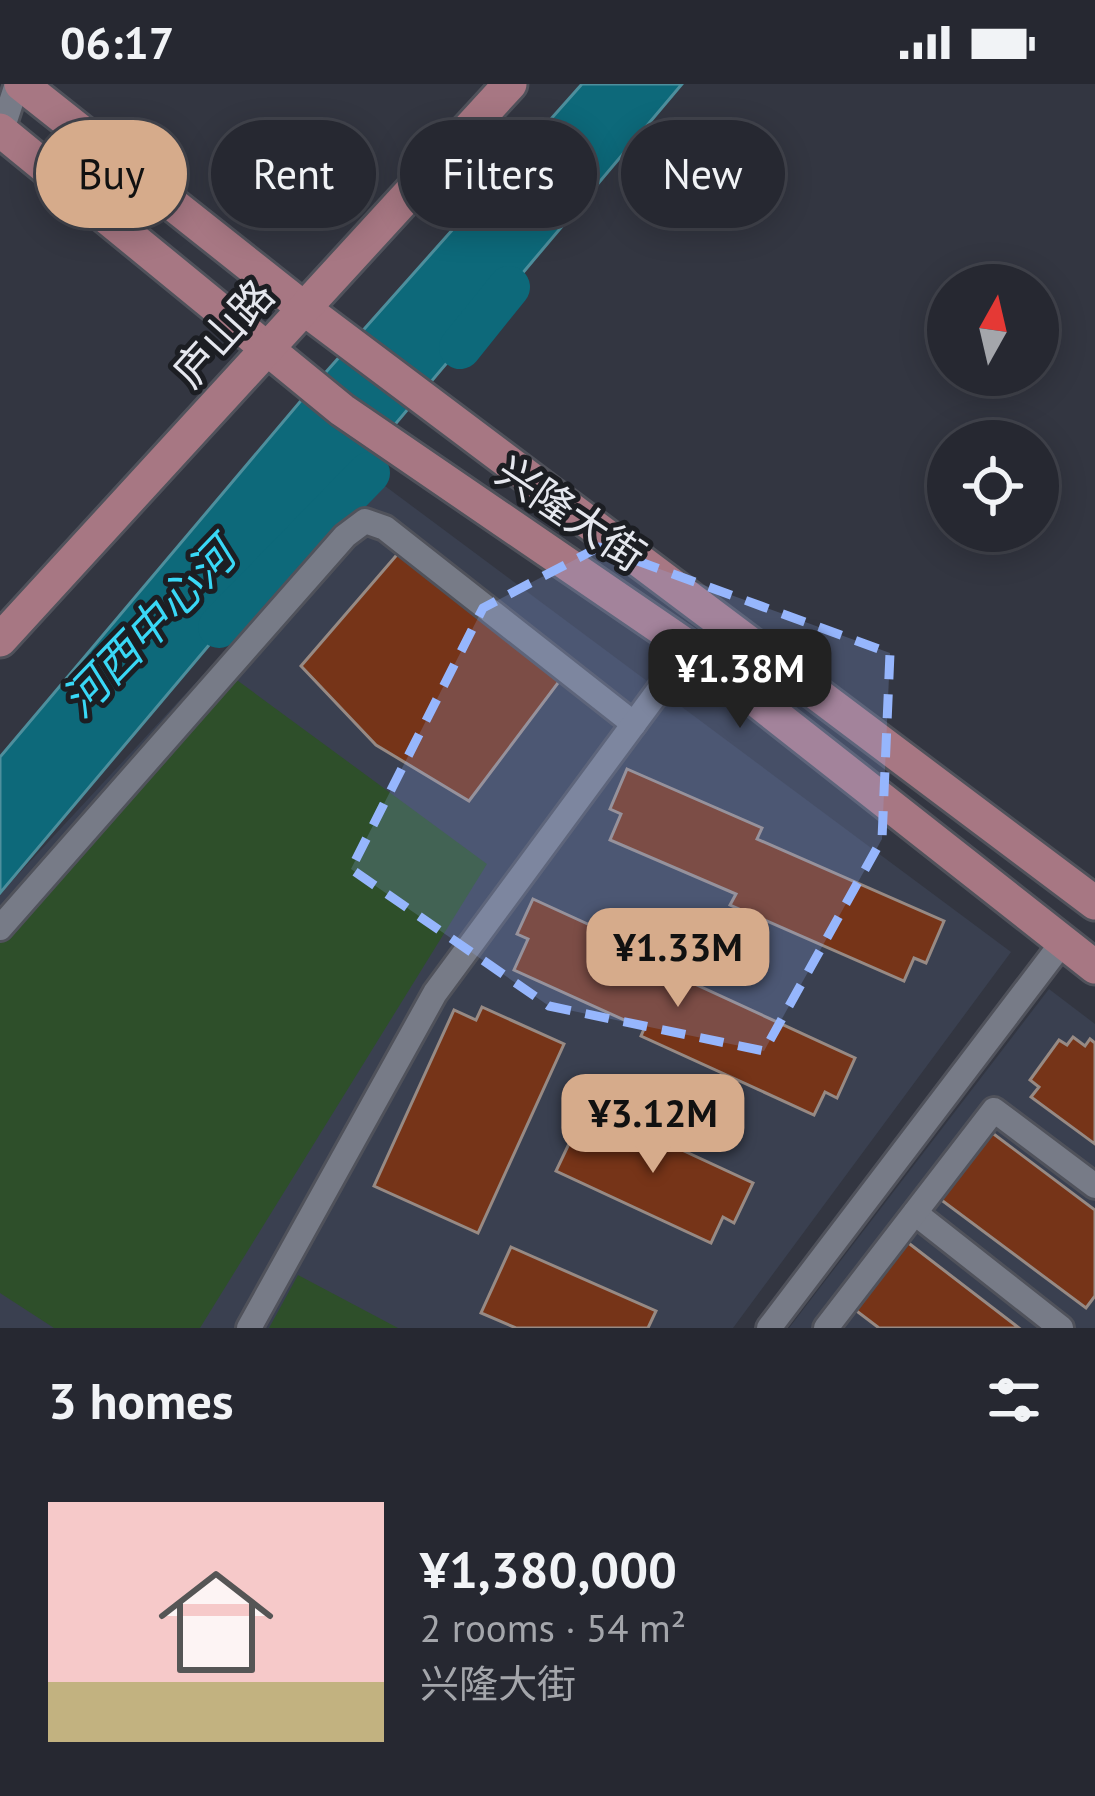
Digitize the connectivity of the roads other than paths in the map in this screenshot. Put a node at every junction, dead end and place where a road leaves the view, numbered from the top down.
1 (19, 84) edge
2 (509, 84) edge
3 (0, 132) edge
4 (306, 310) junction
5 (269, 352) junction
6 (0, 640) edge
7 (691, 648) junction
8 (634, 724) junction
9 (1095, 903) edge
10 (0, 928) edge
11 (1062, 943) junction
12 (1095, 968) edge
13 (1095, 1186) edge
14 (915, 1213) junction
15 (249, 1328) edge
16 (769, 1328) edge
17 (826, 1328) edge
18 (1061, 1328) edge

1 - 3 street
1 - 4 main road, 兴隆大街
2 - 4 main road, 庐山路
3 - 5 main road, 兴隆大街
4 - 5 main road, 庐山路
4 - 9 main road, 兴隆大街
5 - 6 main road, 庐山路
5 - 7 main road, 兴隆大街
7 - 8 street
7 - 11 main road, 兴隆大街
8 - 10 street
8 - 15 street
11 - 12 main road, 兴隆大街
11 - 16 street
13 - 14 street
14 - 17 street
14 - 18 street

